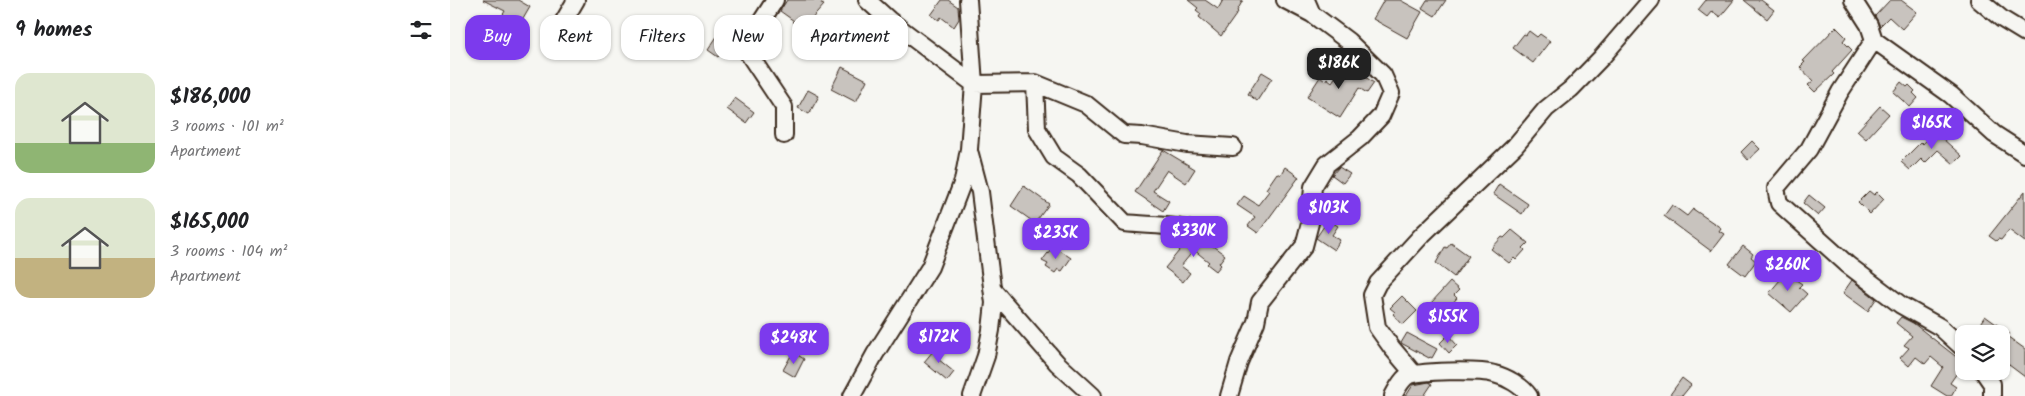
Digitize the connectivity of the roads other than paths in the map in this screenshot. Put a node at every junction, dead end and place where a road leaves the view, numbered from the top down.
1 (576, 0) edge
2 (775, 0) edge
3 (867, 0) edge
4 (968, 0) edge
5 (1285, 0) edge
6 (1651, 0) edge
7 (1853, 0) edge
8 (1979, 0) edge
9 (1309, 7) edge
10 (567, 15) edge
11 (2025, 33) edge
12 (1874, 40) junction
13 (1035, 83) junction
14 (974, 84) junction
15 (784, 135) dead end
16 (1233, 147) dead end
17 (969, 149) junction
18 (2025, 154) edge
19 (1206, 235) dead end
20 (993, 290) junction
21 (1955, 341) edge
22 (1414, 374) junction
23 (1989, 380) edge
24 (852, 396) edge
25 (972, 396) edge
26 (1093, 396) edge
27 (1229, 396) edge
28 (1393, 396) edge
29 (1529, 396) edge
30 (1992, 396) edge

1 - 10 street
2 - 15 street
3 - 14 street
4 - 14 street
5 - 9 street
6 - 22 street
7 - 12 street
8 - 11 street
9 - 27 street
12 - 18 street
12 - 21 street
13 - 14 street
13 - 16 street
13 - 19 street
14 - 17 street
17 - 20 street
17 - 24 street
20 - 25 street
20 - 26 street
22 - 28 street
22 - 29 street
23 - 30 street

